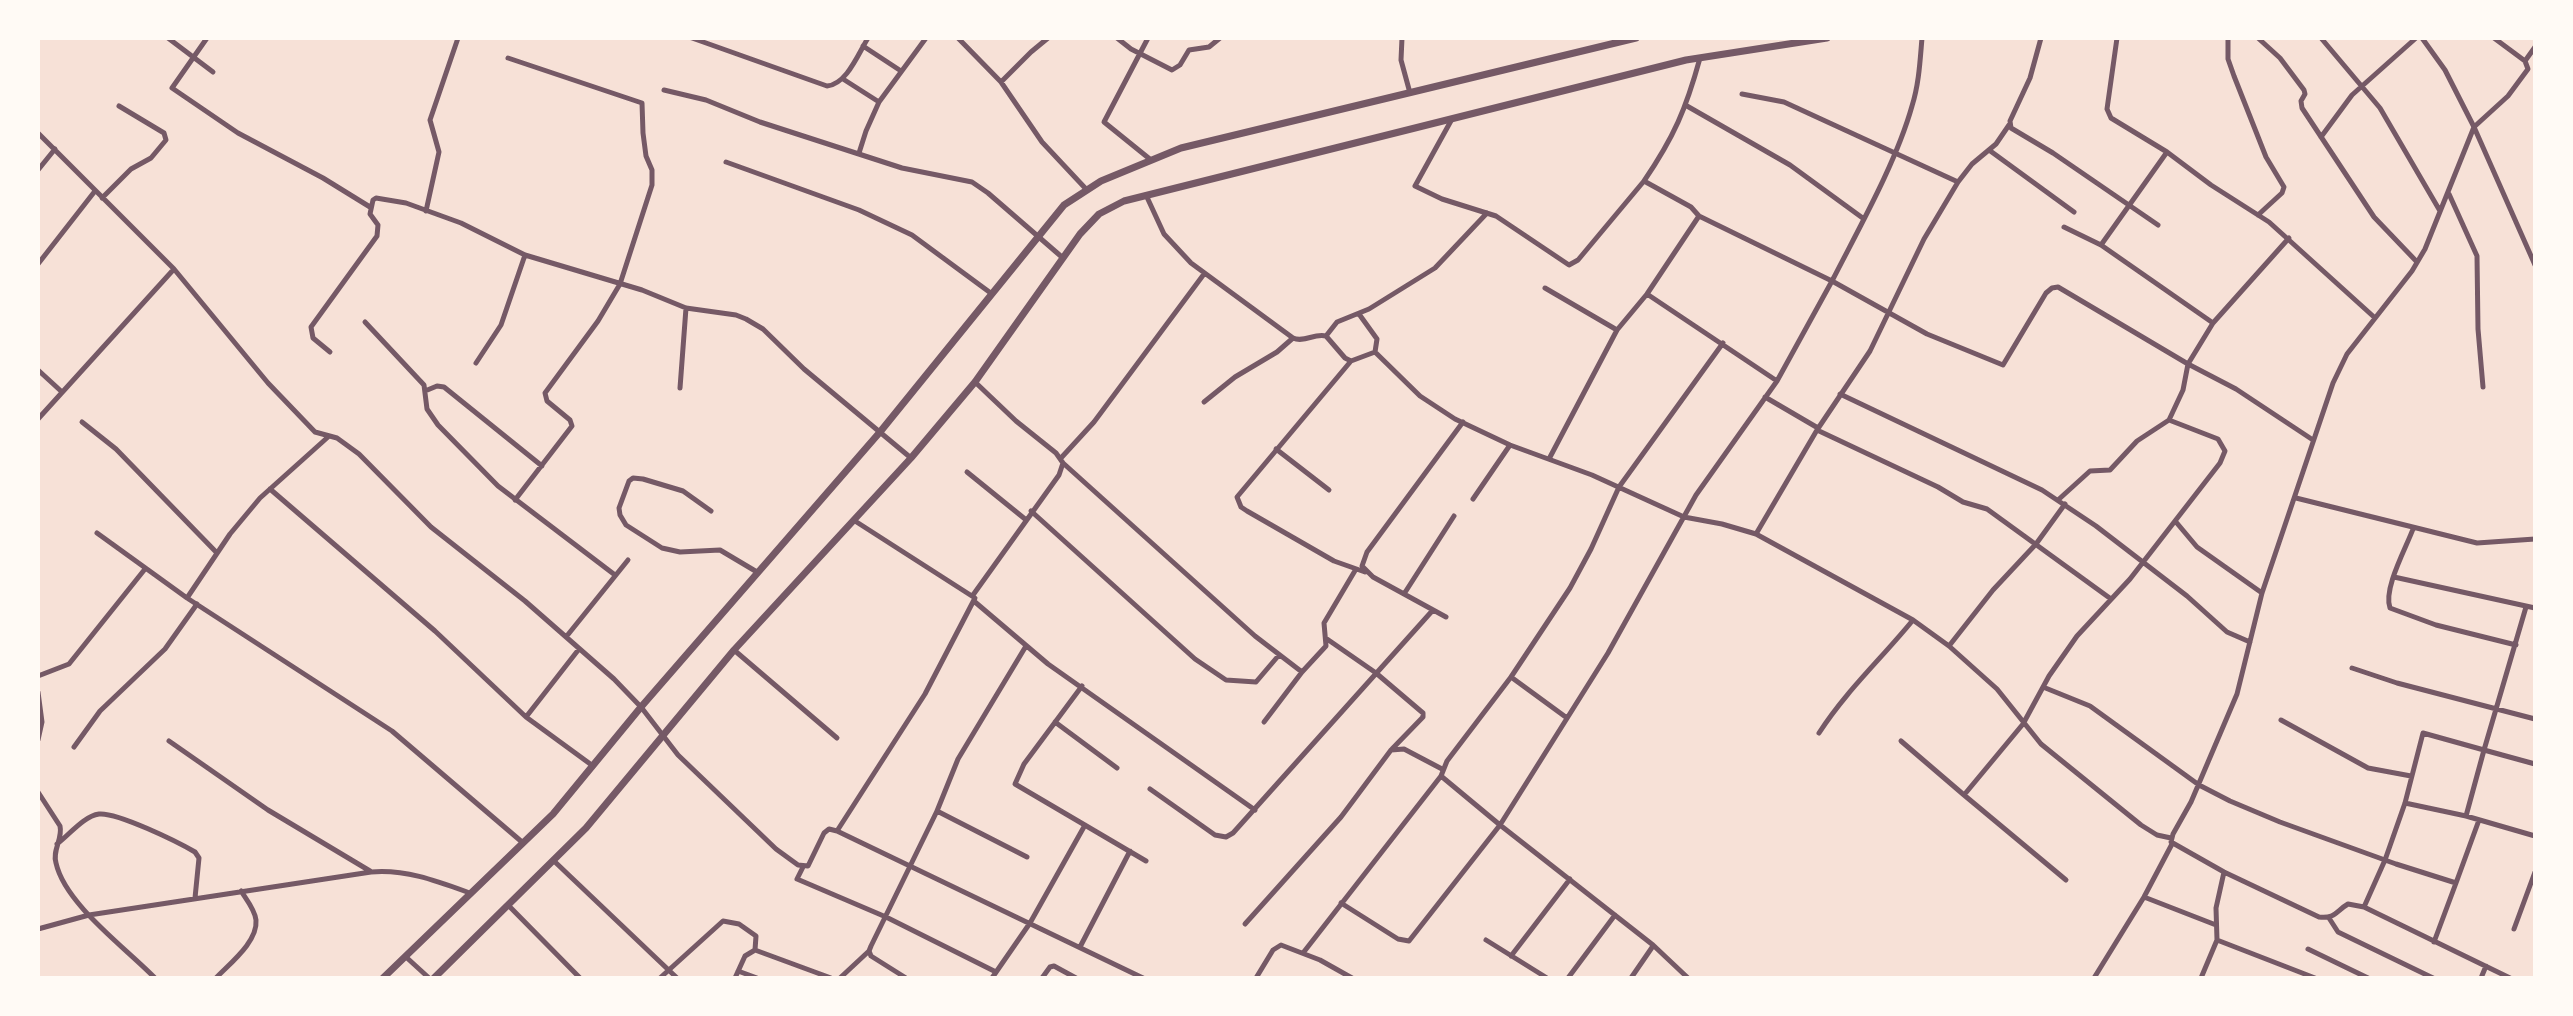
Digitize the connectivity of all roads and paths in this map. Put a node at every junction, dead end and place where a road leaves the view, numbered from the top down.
1 (168, 38) edge
2 (207, 38) edge
3 (458, 38) edge
4 (692, 38) edge
5 (868, 38) edge
6 (926, 38) edge
7 (958, 38) edge
8 (1048, 38) edge
9 (1117, 38) edge
10 (1148, 38) edge
11 (1220, 38) edge
12 (1402, 38) edge
13 (1636, 38) edge
14 (1827, 38) edge
15 (1922, 38) edge
16 (2041, 38) edge
17 (2117, 38) edge
18 (2228, 38) edge
19 (2258, 38) edge
20 (2321, 38) edge
21 (2419, 38) edge
22 (2494, 38) edge
23 (863, 46) junction
24 (2535, 47) edge
25 (1140, 54) junction
26 (192, 57) junction
27 (1700, 57) junction
28 (508, 58) dead end
29 (2525, 61) junction
30 (901, 71) junction
31 (213, 72) dead end
32 (843, 79) junction
33 (1001, 82) junction
34 (2361, 87) junction
35 (664, 90) dead end
36 (1410, 94) junction
37 (1742, 94) dead end
38 (879, 102) junction
39 (119, 106) dead end
40 (1687, 106) junction
41 (1453, 118) junction
42 (2009, 125) junction
43 (2474, 127) junction
44 (38, 133) edge
45 (2321, 137) junction
46 (55, 149) junction
47 (1989, 150) junction
48 (1894, 151) junction
49 (2167, 152) junction
50 (859, 153) junction
51 (1152, 161) junction
52 (726, 162) dead end
53 (38, 170) edge
54 (1644, 181) junction
55 (1958, 182) junction
56 (1086, 189) junction
57 (95, 191) junction
58 (2448, 193) junction
59 (1146, 195) junction
60 (102, 198) junction
61 (2130, 206) junction
62 (370, 207) junction
63 (426, 211) junction
64 (2441, 211) junction
65 (2074, 212) dead end
66 (1487, 213) junction
67 (2258, 215) junction
68 (1699, 216) junction
69 (1864, 219) junction
70 (2158, 225) dead end
71 (2064, 227) dead end
72 (1039, 238) junction
73 (2289, 238) junction
74 (2101, 245) junction
75 (524, 256) junction
76 (1063, 258) junction
77 (2417, 262) junction
78 (38, 264) edge
79 (2535, 265) edge
80 (174, 269) junction
81 (1204, 274) junction
82 (1832, 281) junction
83 (618, 285) junction
84 (1545, 288) dead end
85 (992, 294) junction
86 (1647, 294) junction
87 (686, 308) junction
88 (1889, 312) junction
89 (1359, 314) junction
90 (2374, 317) junction
91 (365, 322) dead end
92 (2213, 323) junction
93 (1617, 330) junction
94 (1326, 336) junction
95 (1293, 338) junction
96 (1723, 343) junction
97 (330, 352) dead end
98 (1375, 352) junction
99 (1351, 361) junction
100 (476, 363) dead end
101 (2188, 364) junction
102 (38, 370) edge
103 (1777, 381) junction
104 (975, 382) junction
105 (2483, 387) dead end
106 (680, 388) dead end
107 (425, 391) junction
108 (62, 392) junction
109 (1840, 394) junction
110 (1765, 397) junction
111 (1204, 402) dead end
112 (38, 419) edge
113 (2169, 420) junction
114 (82, 422) dead end
115 (1463, 422) junction
116 (1818, 429) junction
117 (880, 432) junction
118 (328, 437) junction
119 (2313, 440) junction
120 (1510, 445) junction
121 (1276, 449) junction
122 (911, 458) junction
123 (1549, 459) junction
124 (1062, 461) junction
125 (542, 466) junction
126 (967, 472) dead end
127 (1619, 487) junction
128 (270, 489) junction
129 (1329, 490) dead end
130 (2296, 498) junction
131 (1473, 499) dead end
132 (515, 500) junction
133 (2058, 500) junction
134 (2065, 504) junction
135 (711, 511) dead end
136 (1031, 511) junction
137 (1454, 516) dead end
138 (1684, 517) junction
139 (1025, 519) junction
140 (855, 521) junction
141 (2176, 522) junction
142 (2413, 529) junction
143 (97, 533) dead end
144 (1756, 534) junction
145 (2535, 539) edge
146 (2036, 544) junction
147 (217, 553) junction
148 (628, 560) dead end
149 (2142, 563) junction
150 (145, 569) junction
151 (1356, 569) junction
152 (757, 572) junction
153 (1365, 572) junction
154 (615, 575) junction
155 (2394, 577) junction
156 (2262, 593) junction
157 (1404, 594) junction
158 (973, 595) junction
159 (187, 598) junction
160 (2111, 599) junction
161 (975, 602) junction
162 (197, 604) junction
163 (2526, 607) junction
164 (2535, 608) edge
165 (1433, 610) junction
166 (1446, 617) dead end
167 (1913, 620) junction
168 (566, 637) junction
169 (1327, 639) junction
170 (2251, 642) junction
171 (2516, 645) junction
172 (1026, 646) junction
173 (1949, 646) junction
174 (579, 649) junction
175 (734, 650) junction
176 (1279, 655) junction
177 (2352, 668) dead end
178 (1302, 672) junction
179 (1378, 674) junction
180 (38, 676) edge
181 (1511, 677) junction
182 (1082, 686) junction
183 (2043, 687) junction
184 (38, 692) edge
185 (2496, 706) junction
186 (641, 707) junction
187 (526, 717) junction
188 (1567, 718) junction
189 (2535, 719) edge
190 (2281, 720) dead end
191 (1055, 722) junction
192 (1264, 722) dead end
193 (2023, 724) junction
194 (1819, 733) dead end
195 (664, 738) junction
196 (837, 738) dead end
197 (38, 740) edge
198 (169, 741) dead end
199 (1901, 741) dead end
200 (74, 747) dead end
201 (1391, 750) junction
202 (2484, 750) junction
203 (2535, 764) edge
204 (593, 766) junction
205 (1117, 768) dead end
206 (1442, 772) junction
207 (2411, 776) junction
208 (2199, 785) junction
209 (1150, 789) dead end
210 (38, 792) edge
211 (1964, 795) junction
212 (2405, 803) junction
213 (1255, 810) junction
214 (937, 811) junction
215 (2466, 816) junction
216 (2479, 820) junction
217 (1085, 825) junction
218 (1500, 825) junction
219 (837, 831) junction
220 (2535, 836) edge
221 (2172, 841) junction
222 (522, 842) junction
223 (57, 844) junction
224 (1130, 851) junction
225 (1027, 857) dead end
226 (2385, 860) junction
227 (554, 861) junction
228 (1146, 861) dead end
229 (909, 864) junction
230 (803, 867) junction
231 (371, 872) junction
232 (2224, 872) junction
233 (2535, 872) edge
234 (1570, 879) junction
235 (2066, 880) dead end
236 (2456, 883) junction
237 (2532, 889) edge
238 (241, 891) junction
239 (470, 893) junction
240 (2144, 897) junction
241 (195, 898) junction
242 (1341, 903) junction
243 (509, 906) junction
244 (2364, 907) junction
245 (89, 915) junction
246 (1615, 915) junction
247 (886, 917) junction
248 (2329, 918) junction
249 (1030, 923) junction
250 (1245, 924) dead end
251 (2216, 925) junction
252 (38, 929) edge
253 (2514, 929) dead end
254 (1486, 940) dead end
255 (2217, 940) junction
256 (2434, 942) junction
257 (1653, 945) junction
258 (1080, 947) junction
259 (2308, 949) dead end
260 (755, 950) junction
261 (869, 951) junction
262 (1303, 953) junction
263 (1511, 956) junction
264 (406, 957) junction
265 (2486, 966) junction
266 (668, 970) junction
267 (736, 975) edge
268 (994, 975) edge
269 (435, 977) edge
270 (1347, 977) edge
271 (155, 978) edge
272 (216, 978) edge
273 (383, 978) edge
274 (580, 978) edge
275 (660, 978) edge
276 (677, 978) edge
277 (757, 978) edge
278 (831, 978) edge
279 (840, 978) edge
280 (906, 978) edge
281 (1042, 978) edge
282 (1076, 978) edge
283 (1143, 978) edge
284 (1256, 978) edge
285 (1547, 978) edge
286 (1568, 978) edge
287 (1631, 978) edge
288 (1688, 978) edge
289 (2094, 978) edge
290 (2201, 978) edge
291 (2315, 978) edge
292 (2368, 978) edge
293 (2433, 978) edge
294 (2481, 978) edge
295 (2510, 978) edge

1 - 26 street
2 - 26 street
3 - 63 street
4 - 32 street
5 - 23 street
6 - 30 street
7 - 33 street
8 - 33 street
9 - 25 street
10 - 25 street
11 - 25 street
12 - 36 street
13 - 36 street
14 - 27 street
15 - 48 street
16 - 42 street
17 - 49 street
18 - 67 street
19 - 45 street
20 - 34 street
21 - 34 street
21 - 43 street
22 - 29 street
23 - 30 street
23 - 32 street
24 - 29 street
25 - 51 street
26 - 31 street
26 - 62 street
27 - 40 street
27 - 41 street
28 - 83 street
29 - 43 street
30 - 38 street
32 - 38 street
33 - 56 street
34 - 45 street
34 - 64 street
35 - 50 street
36 - 51 street
37 - 48 street
38 - 50 street
39 - 60 street
40 - 54 street
40 - 69 street
41 - 59 street
41 - 66 street
42 - 47 street
42 - 61 street
43 - 58 street
43 - 79 street
44 - 46 street
45 - 77 street
46 - 53 street
46 - 57 street
47 - 55 street
47 - 65 street
48 - 55 street
48 - 69 street
49 - 61 street
49 - 67 street
50 - 72 street
51 - 56 street
52 - 85 street
54 - 66 street
54 - 68 street
55 - 88 street
56 - 72 street
57 - 60 street
57 - 78 street
58 - 64 street
58 - 105 street
59 - 76 street
59 - 81 street
60 - 80 street
61 - 70 street
61 - 74 street
62 - 63 street
62 - 97 street
63 - 75 street
64 - 77 street
66 - 89 street
67 - 73 street
68 - 82 street
68 - 86 street
69 - 82 street
71 - 74 street
72 - 76 street
72 - 85 street
73 - 90 street
73 - 92 street
74 - 92 street
75 - 83 street
75 - 100 street
76 - 104 street
77 - 90 street
80 - 108 street
80 - 118 street
81 - 95 street
81 - 124 street
82 - 88 street
82 - 103 street
83 - 87 street
83 - 125 street
84 - 93 street
85 - 117 street
86 - 93 street
86 - 96 street
87 - 106 street
87 - 117 street
88 - 101 street
88 - 109 street
89 - 94 street
89 - 98 street
90 - 119 street
91 - 107 street
92 - 101 street
93 - 123 street
94 - 95 street
94 - 99 street
95 - 111 street
96 - 103 street
96 - 127 street
98 - 99 street
98 - 115 street
99 - 121 street
101 - 113 street
101 - 119 street
102 - 108 street
103 - 110 street
104 - 122 street
104 - 124 street
107 - 125 street
107 - 132 street
108 - 112 street
109 - 116 street
109 - 133 street
110 - 116 street
110 - 138 street
113 - 133 street
113 - 141 street
114 - 147 street
115 - 120 street
115 - 153 street
116 - 144 street
116 - 146 street
117 - 122 street
117 - 152 street
118 - 128 street
118 - 168 street
119 - 130 street
120 - 123 street
120 - 131 street
121 - 129 street
121 - 151 street
122 - 140 street
123 - 127 street
124 - 136 street
124 - 176 street
125 - 132 street
126 - 139 street
127 - 138 street
127 - 181 street
128 - 147 street
128 - 187 street
130 - 142 street
130 - 156 street
132 - 154 street
133 - 134 street
134 - 146 street
134 - 149 street
135 - 152 street
136 - 139 street
136 - 176 street
137 - 157 street
138 - 144 street
138 - 188 street
139 - 158 street
140 - 158 street
140 - 175 street
141 - 149 street
141 - 156 street
142 - 145 street
142 - 155 street
143 - 150 street
144 - 167 street
146 - 160 street
146 - 173 street
147 - 159 street
148 - 154 street
149 - 160 street
149 - 170 street
150 - 159 street
150 - 180 street
151 - 153 street
151 - 169 street
152 - 186 street
153 - 157 street
154 - 168 street
155 - 163 street
155 - 171 street
156 - 170 street
157 - 165 street
158 - 161 street
159 - 162 street
160 - 183 street
161 - 172 street
161 - 219 street
162 - 200 street
162 - 222 street
163 - 164 street
163 - 171 street
165 - 166 street
165 - 179 street
167 - 173 street
167 - 194 street
168 - 174 street
169 - 178 street
169 - 179 street
170 - 208 street
171 - 185 street
172 - 182 street
172 - 214 street
173 - 193 street
174 - 186 street
174 - 187 street
175 - 195 street
175 - 196 street
176 - 178 street
177 - 185 street
178 - 192 street
179 - 201 street
179 - 213 street
181 - 188 street
181 - 206 street
182 - 191 street
182 - 213 street
183 - 193 street
183 - 208 street
184 - 197 street
185 - 189 street
185 - 202 street
186 - 195 street
186 - 204 street
187 - 204 street
188 - 218 street
190 - 207 street
191 - 205 street
191 - 217 street
193 - 211 street
193 - 221 street
195 - 227 street
195 - 230 street
198 - 231 street
199 - 211 street
201 - 206 street
201 - 250 street
202 - 203 street
202 - 207 street
202 - 215 street
204 - 222 street
206 - 218 street
206 - 242 street
207 - 212 street
208 - 221 street
208 - 226 street
209 - 213 street
210 - 223 street
211 - 235 street
212 - 215 street
212 - 226 street
214 - 225 street
214 - 229 street
215 - 216 street
216 - 220 street
216 - 236 street
217 - 224 street
217 - 249 street
218 - 234 street
218 - 242 street
219 - 229 street
219 - 230 street
221 - 232 street
221 - 240 street
222 - 239 street
223 - 241 street
223 - 245 street
224 - 228 street
224 - 258 street
226 - 236 street
226 - 244 street
227 - 243 street
227 - 266 street
229 - 247 street
229 - 249 street
230 - 247 street
231 - 238 street
231 - 239 street
232 - 248 street
232 - 251 street
233 - 237 street
234 - 246 street
234 - 263 street
236 - 256 street
237 - 253 street
238 - 241 street
238 - 272 street
239 - 264 street
240 - 251 street
240 - 289 street
241 - 245 street
242 - 262 street
243 - 269 street
243 - 274 street
244 - 248 street
244 - 256 street
245 - 252 street
245 - 271 street
246 - 257 street
246 - 286 street
247 - 261 street
247 - 268 street
248 - 293 street
249 - 258 street
249 - 268 street
251 - 255 street
254 - 263 street
255 - 290 street
255 - 291 street
256 - 265 street
257 - 287 street
257 - 288 street
258 - 283 street
259 - 292 street
260 - 266 street
260 - 267 street
260 - 278 street
261 - 279 street
261 - 280 street
262 - 270 street
262 - 284 street
263 - 285 street
264 - 269 street
264 - 273 street
265 - 294 street
265 - 295 street
266 - 275 street
266 - 276 street
267 - 277 street
281 - 282 street

